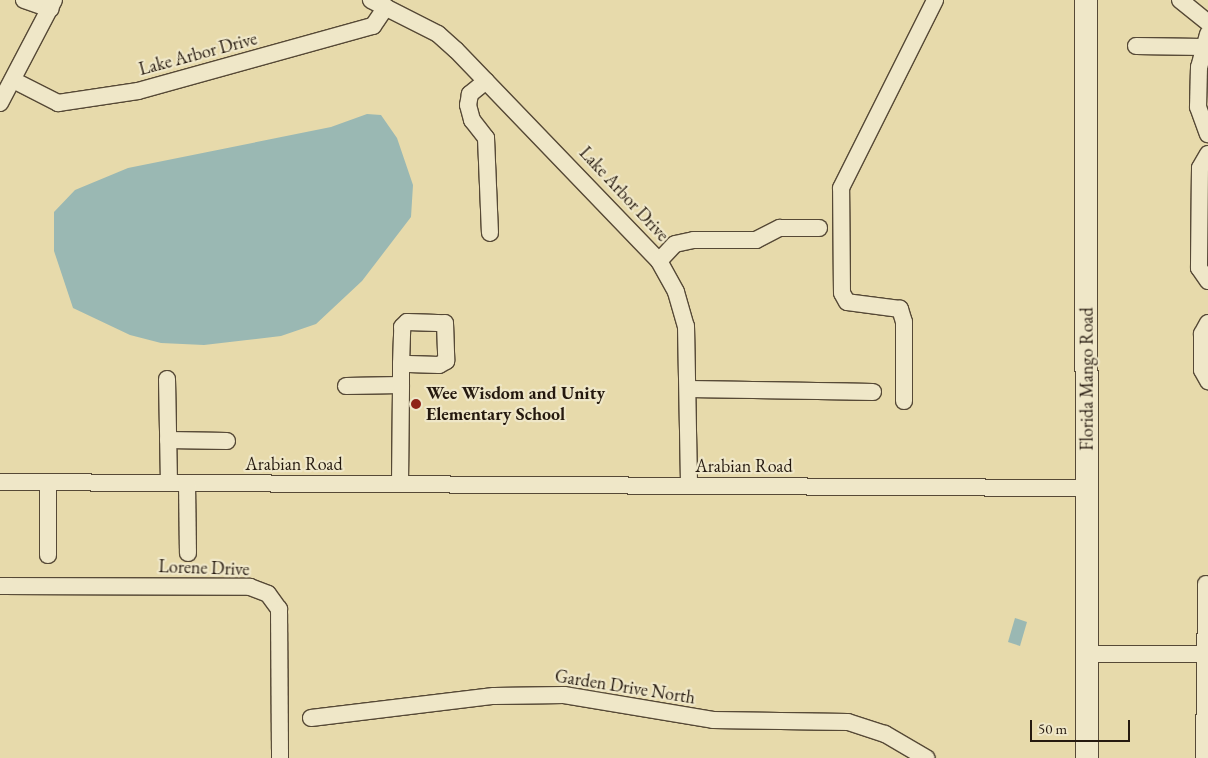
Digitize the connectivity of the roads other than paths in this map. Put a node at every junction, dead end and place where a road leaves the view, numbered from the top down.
1 (24, 0) edge
2 (371, 0) edge
3 (935, 0) edge
4 (1086, 0) edge
5 (1180, 0) edge
6 (52, 4) edge
7 (386, 7) junction
8 (1208, 23) edge
9 (1205, 40) edge
10 (1136, 46) dead end
11 (13, 80) junction
12 (486, 81) junction
13 (1203, 101) edge
14 (0, 103) edge
15 (1208, 134) edge
16 (1208, 154) edge
17 (819, 228) dead end
18 (490, 233) dead end
19 (659, 261) junction
20 (1208, 281) edge
21 (1208, 323) edge
22 (402, 364) junction
23 (167, 379) dead end
24 (1208, 381) edge
25 (401, 385) junction
26 (346, 386) dead end
27 (689, 389) junction
28 (873, 392) dead end
29 (904, 401) dead end
30 (168, 440) junction
31 (226, 441) dead end
32 (0, 482) edge
33 (48, 482) junction
34 (169, 483) junction
35 (187, 483) junction
36 (400, 484) junction
37 (689, 486) junction
38 (1087, 488) junction
39 (188, 553) dead end
40 (48, 556) dead end
41 (1206, 584) dead end
42 (0, 586) edge
43 (1087, 654) junction
44 (1207, 654) edge
45 (311, 718) dead end
46 (280, 758) edge
47 (926, 758) edge
48 (1087, 758) edge
49 (1204, 758) edge

1 - 6 street
2 - 7 street, Lake Arbor Drive
3 - 29 street
4 - 38 street, Florida Mango Road
5 - 8 street
6 - 11 street
7 - 11 street, Lake Arbor Drive
7 - 12 street, Lake Arbor Drive
9 - 10 street
9 - 13 street
11 - 14 street
12 - 18 street
12 - 19 street, Lake Arbor Drive
13 - 15 street
16 - 20 street
17 - 19 street
19 - 27 street, Lake Arbor Drive
21 - 24 street
22 - 22 street
22 - 25 street
23 - 30 street
25 - 26 street
25 - 36 street
27 - 28 street
27 - 37 street, Lake Arbor Drive
30 - 31 street
30 - 34 street
32 - 33 street, Arabian Road
33 - 34 street, Arabian Road
33 - 40 street
34 - 35 street, Arabian Road
35 - 36 street, Arabian Road
35 - 39 street
36 - 37 street, Arabian Road
37 - 38 street, Arabian Road
38 - 43 street, Florida Mango Road
41 - 44 street
42 - 46 street, Lorene Drive
43 - 44 street
43 - 48 street, Florida Mango Road
44 - 49 street
45 - 47 street, Garden Drive North

